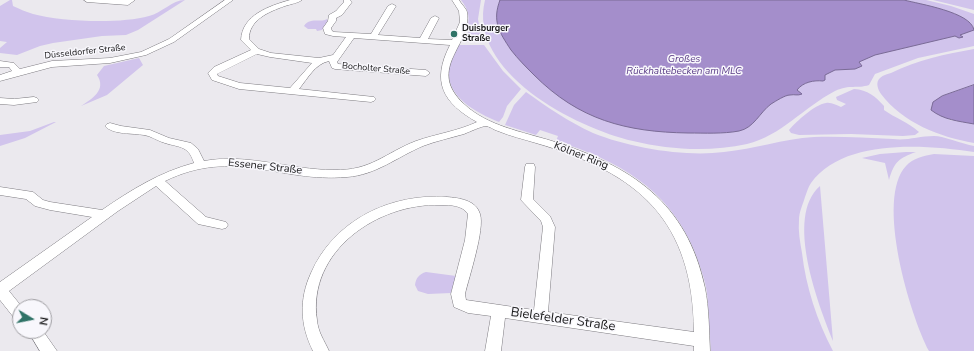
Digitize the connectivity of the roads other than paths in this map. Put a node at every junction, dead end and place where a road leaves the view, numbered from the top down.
1 (87, 0) edge
2 (132, 0) edge
3 (230, 0) edge
4 (299, 0) edge
5 (347, 0) edge
6 (455, 0) edge
7 (392, 6) dead end
8 (434, 18) dead end
9 (352, 35) junction
10 (374, 36) junction
11 (423, 40) junction
12 (455, 43) junction
13 (256, 51) junction
14 (336, 57) junction
15 (319, 61) junction
16 (0, 64) edge
17 (18, 72) junction
18 (426, 74) dead end
19 (0, 78) edge
20 (293, 91) junction
21 (371, 98) dead end
22 (34, 100) dead end
23 (0, 101) edge
24 (485, 122) junction
25 (110, 126) dead end
26 (200, 164) junction
27 (530, 168) dead end
28 (158, 181) junction
29 (0, 191) edge
30 (104, 215) junction
31 (222, 225) dead end
32 (0, 290) edge
33 (12, 305) edge
34 (499, 311) junction
35 (540, 317) junction
36 (41, 339) edge
37 (702, 345) edge
38 (49, 351) edge
39 (321, 351) edge
40 (493, 351) edge

1 - 2 street
3 - 17 street, Düsseldorfer Straße
4 - 13 street
5 - 9 street
6 - 12 street, Kölner Ring
7 - 10 street
8 - 11 street
9 - 10 street
9 - 14 street
10 - 11 street
11 - 12 street
12 - 24 street, Kölner Ring
13 - 15 street
13 - 20 street
14 - 15 street
14 - 18 street, Bocholter Straße
15 - 20 street
16 - 17 street
17 - 19 street, Düsseldorfer Straße
20 - 21 street
22 - 23 street
24 - 26 street, Essener Straße
24 - 37 street, Kölner Ring
25 - 26 street
26 - 28 street, Essener Straße
27 - 35 street
28 - 30 street, Essener Straße
28 - 31 street
29 - 30 street
30 - 32 street, Essener Straße
32 - 33 street
34 - 35 street, Bielefelder Straße
34 - 39 street, Bielefelder Straße
34 - 40 street
35 - 37 street, Bielefelder Straße
36 - 38 street

